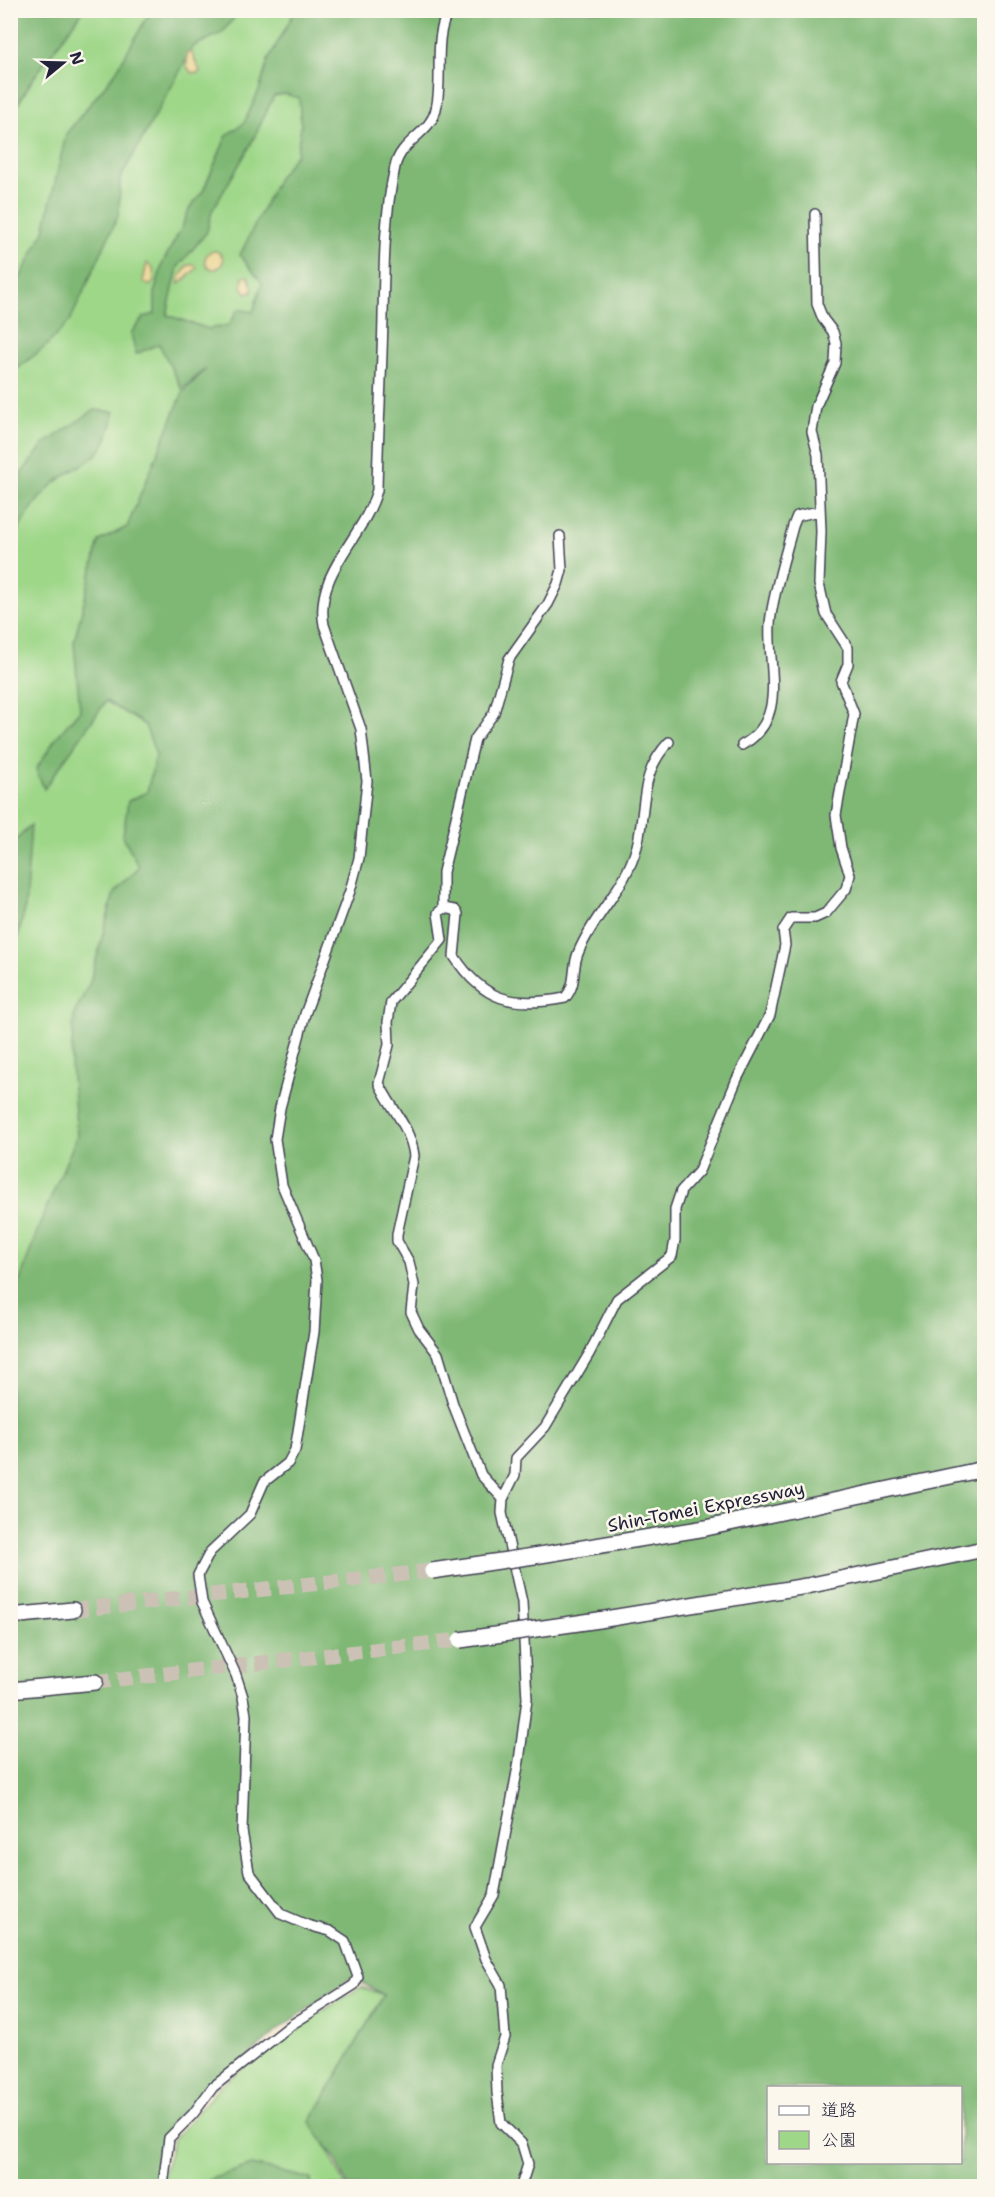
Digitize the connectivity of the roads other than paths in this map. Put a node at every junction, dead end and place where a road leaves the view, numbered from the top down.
1 (449, 10) edge
2 (815, 214) dead end
3 (819, 511) junction
4 (560, 536) dead end
5 (669, 742) dead end
6 (742, 746) dead end
7 (443, 908) junction
8 (984, 1469) edge
9 (503, 1499) junction
10 (984, 1549) edge
11 (432, 1571) tunnel mouth
12 (73, 1611) tunnel mouth
13 (10, 1616) edge
14 (460, 1640) tunnel mouth
15 (95, 1682) tunnel mouth
16 (10, 1690) edge
17 (163, 2187) edge
18 (521, 2187) edge

1 - 17 street
2 - 3 street
3 - 6 street
3 - 9 street
4 - 7 street
5 - 7 street
7 - 9 street
8 - 11 highway, Shin-Tomei Expressway, bridge
9 - 18 street
10 - 14 highway, bridge
12 - 13 highway
15 - 16 highway

